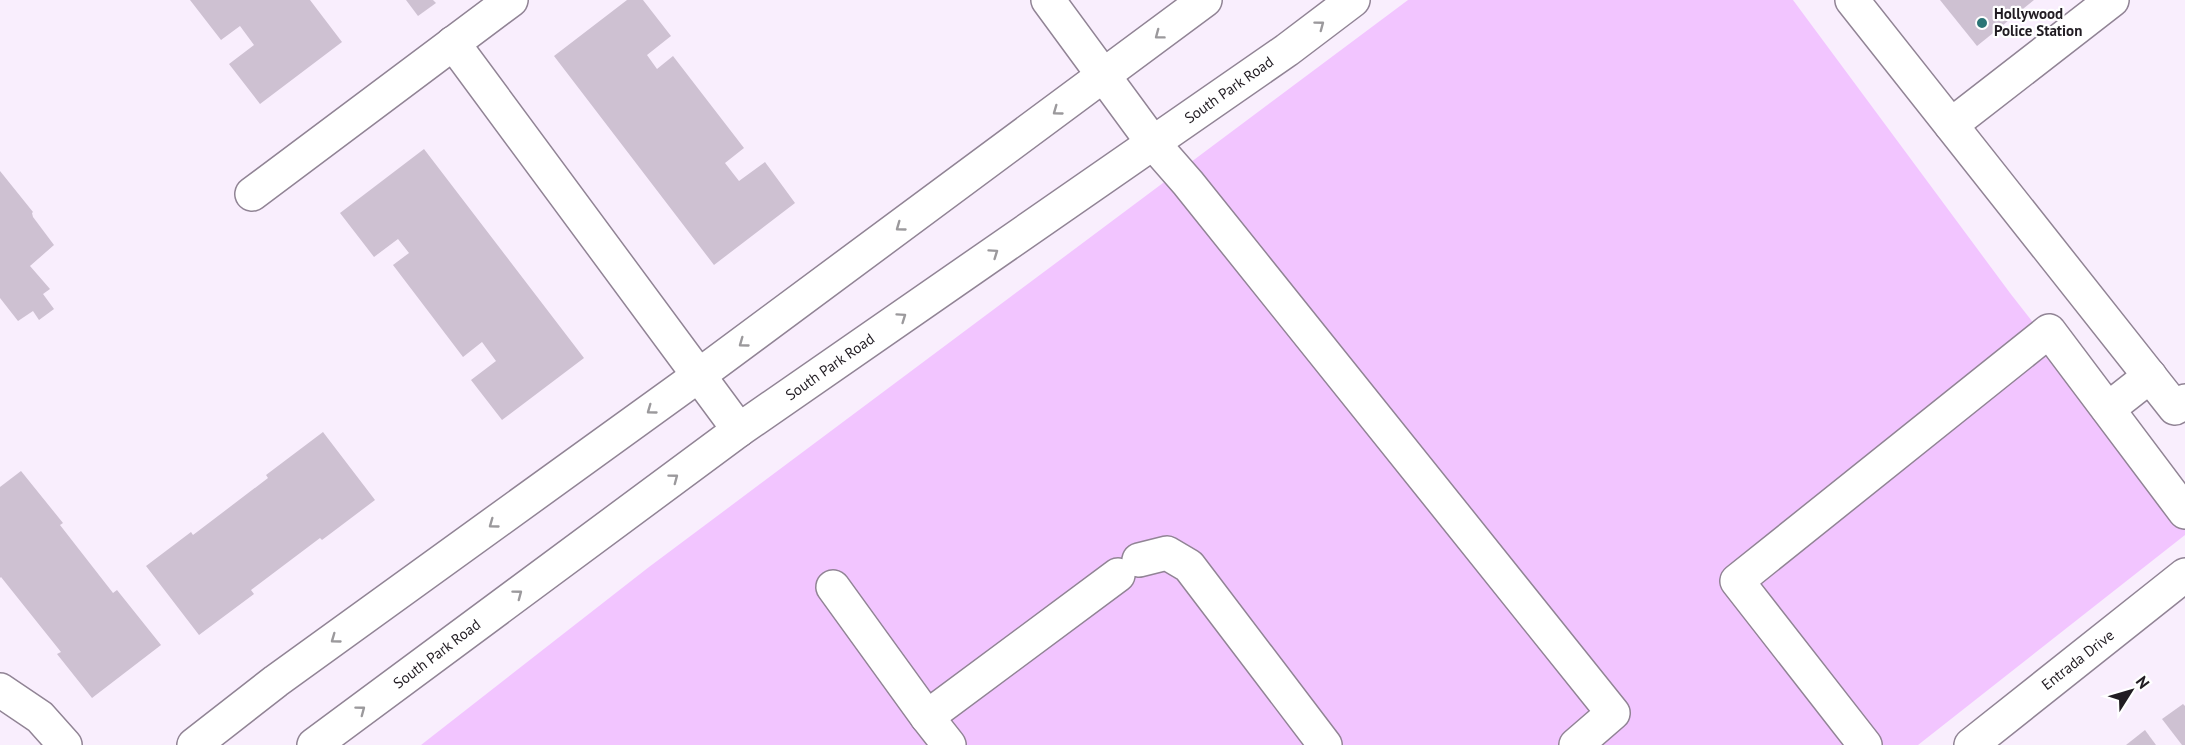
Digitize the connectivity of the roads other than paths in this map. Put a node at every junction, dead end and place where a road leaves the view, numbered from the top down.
1 (511, 0) edge
2 (1048, 0) edge
3 (1205, 0) edge
4 (1353, 0) edge
5 (1852, 0) edge
6 (2112, 0) edge
7 (453, 43) junction
8 (1104, 76) junction
9 (1951, 125) junction
10 (1153, 143) junction
11 (252, 194) dead end
12 (698, 376) junction
13 (2150, 376) junction
14 (2185, 401) edge
15 (2108, 409) junction
16 (739, 430) junction
17 (2185, 512) edge
18 (2185, 575) edge
19 (833, 587) dead end
20 (0, 690) edge
21 (927, 717) junction
22 (65, 745) edge
23 (194, 745) edge
24 (314, 745) edge
25 (949, 745) edge
26 (1325, 745) edge
27 (1576, 745) edge
28 (1864, 745) edge
29 (1971, 745) edge

1 - 7 street
2 - 8 street
3 -> 8 street
10 -> 4 street, South Park Road
5 - 9 street
6 - 9 street
7 - 11 street
7 - 12 street
8 - 10 street
8 -> 12 street
9 - 13 street
16 -> 10 street, South Park Road
10 - 27 street
12 - 16 street
12 -> 23 street
13 - 14 street
13 - 15 street
15 - 17 street
15 - 28 street
24 -> 16 street, South Park Road
18 - 29 street, Entrada Drive
19 - 21 street
20 - 22 street
21 - 25 street
21 - 26 street

